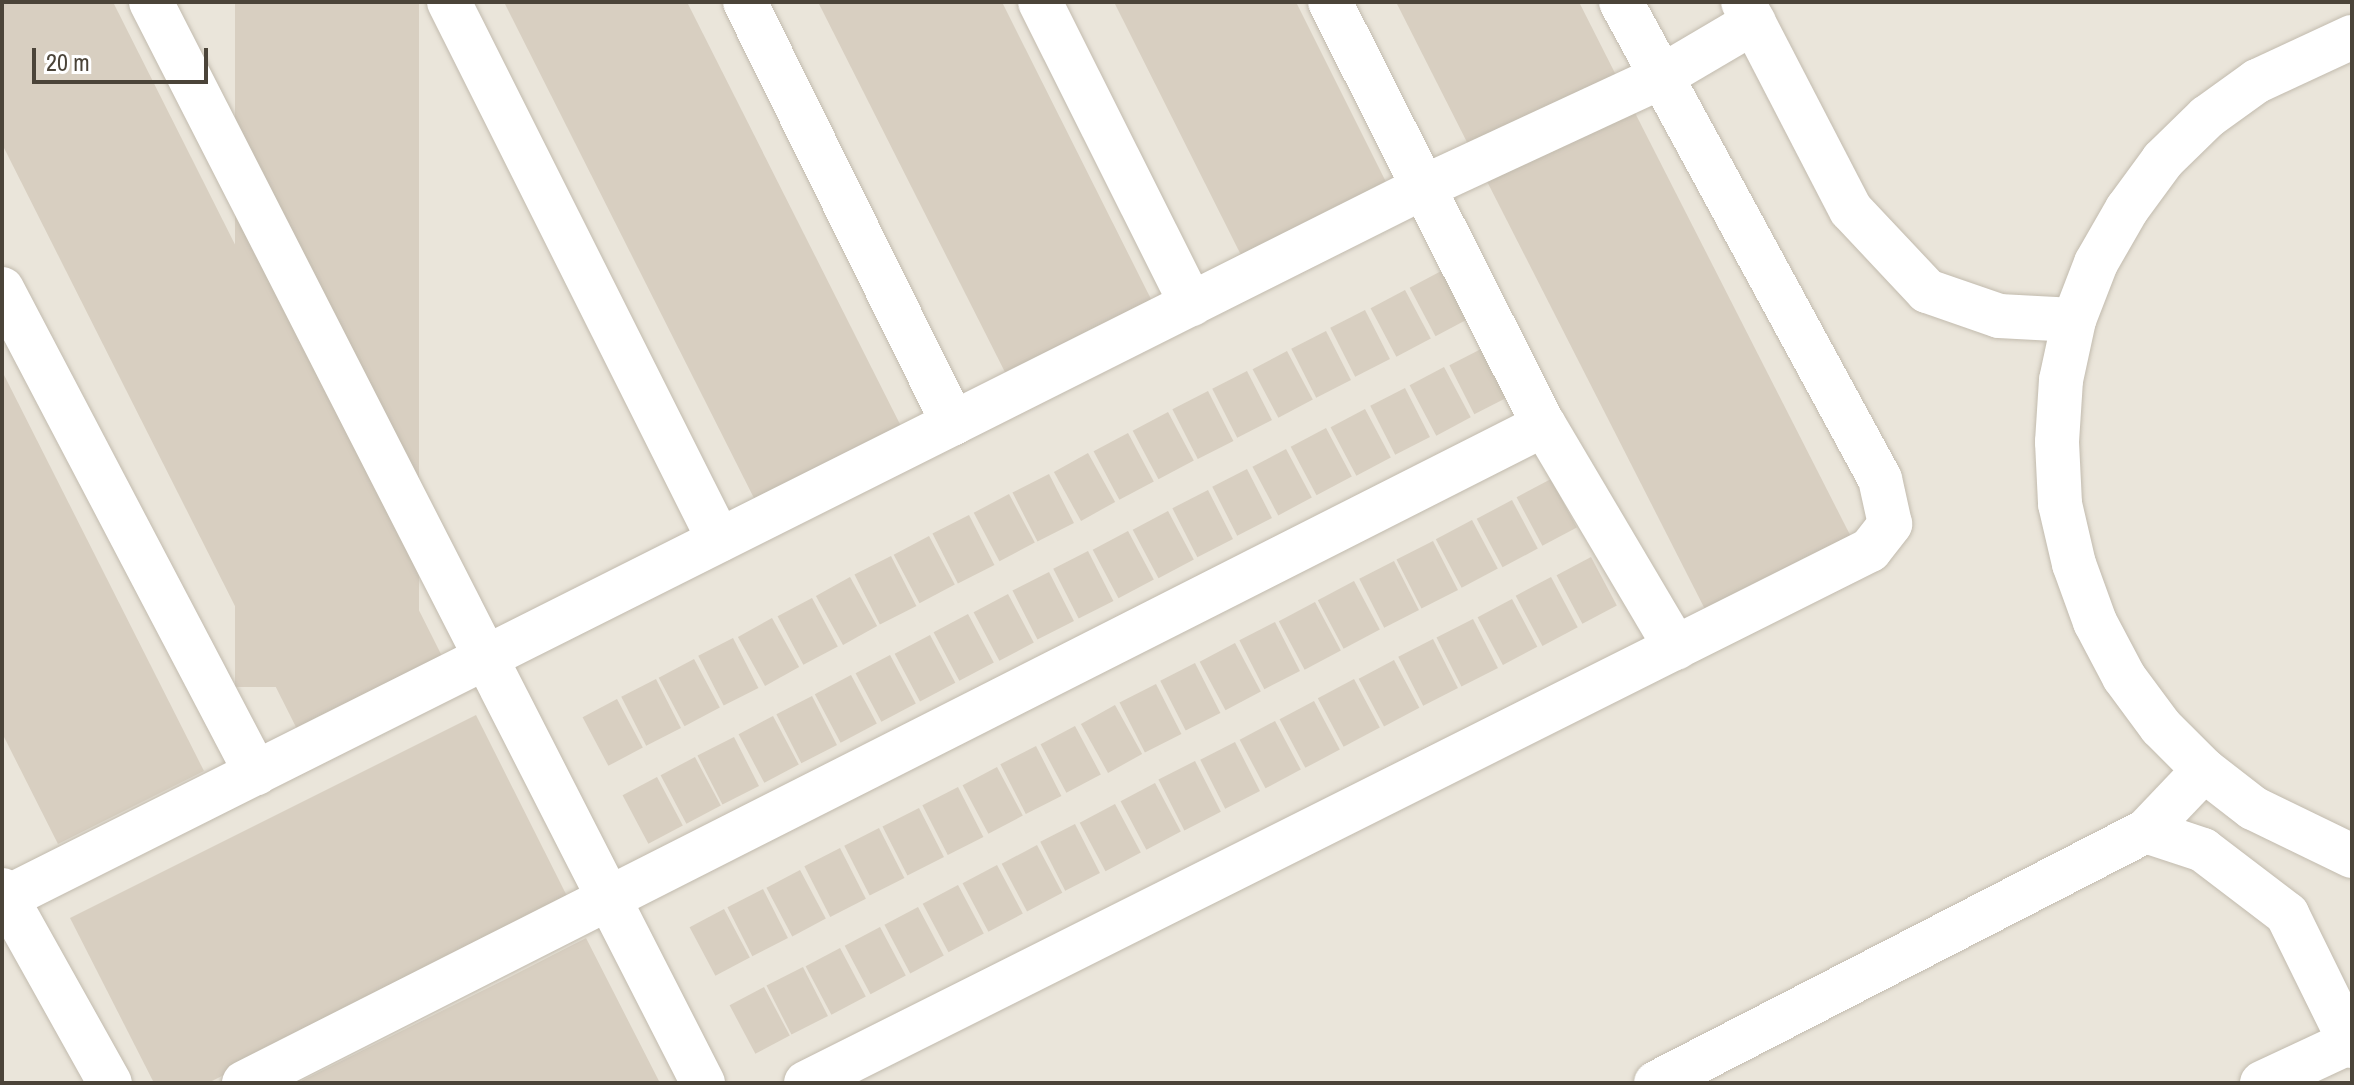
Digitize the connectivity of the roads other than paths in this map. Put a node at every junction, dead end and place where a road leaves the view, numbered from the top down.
1 (151, 2) edge
2 (449, 2) edge
3 (745, 2) edge
4 (1040, 2) edge
5 (1330, 2) edge
6 (1621, 2) edge
7 (1748, 12) edge
8 (2352, 37) edge
9 (1659, 78) junction
10 (1424, 187) junction
11 (2, 289) edge
12 (1191, 304) junction
13 (2074, 320) junction
14 (953, 423) junction
15 (1544, 425) junction
16 (719, 540) junction
17 (1676, 648) junction
18 (485, 659) junction
19 (2204, 770) junction
20 (256, 773) junction
21 (2146, 831) junction
22 (2352, 856) edge
23 (3, 896) edge
24 (606, 896) junction
25 (2351, 1044) edge
26 (110, 1083) edge
27 (244, 1083) edge
28 (703, 1083) edge
29 (806, 1083) edge
30 (1656, 1083) edge
31 (2262, 1083) edge

1 - 18 street
2 - 16 street
3 - 14 street
4 - 12 street
5 - 10 street
6 - 9 street
7 - 9 street
7 - 13 street
8 - 13 street
9 - 10 street
9 - 17 street
10 - 12 street
10 - 15 street
11 - 20 street
12 - 14 street
13 - 19 street
14 - 16 street
15 - 17 street
15 - 24 street
16 - 18 street
17 - 29 street
18 - 20 street
18 - 24 street
19 - 21 street
19 - 22 street
20 - 23 street
21 - 25 street
21 - 30 street
23 - 26 street
24 - 27 street
24 - 28 street
25 - 31 street

